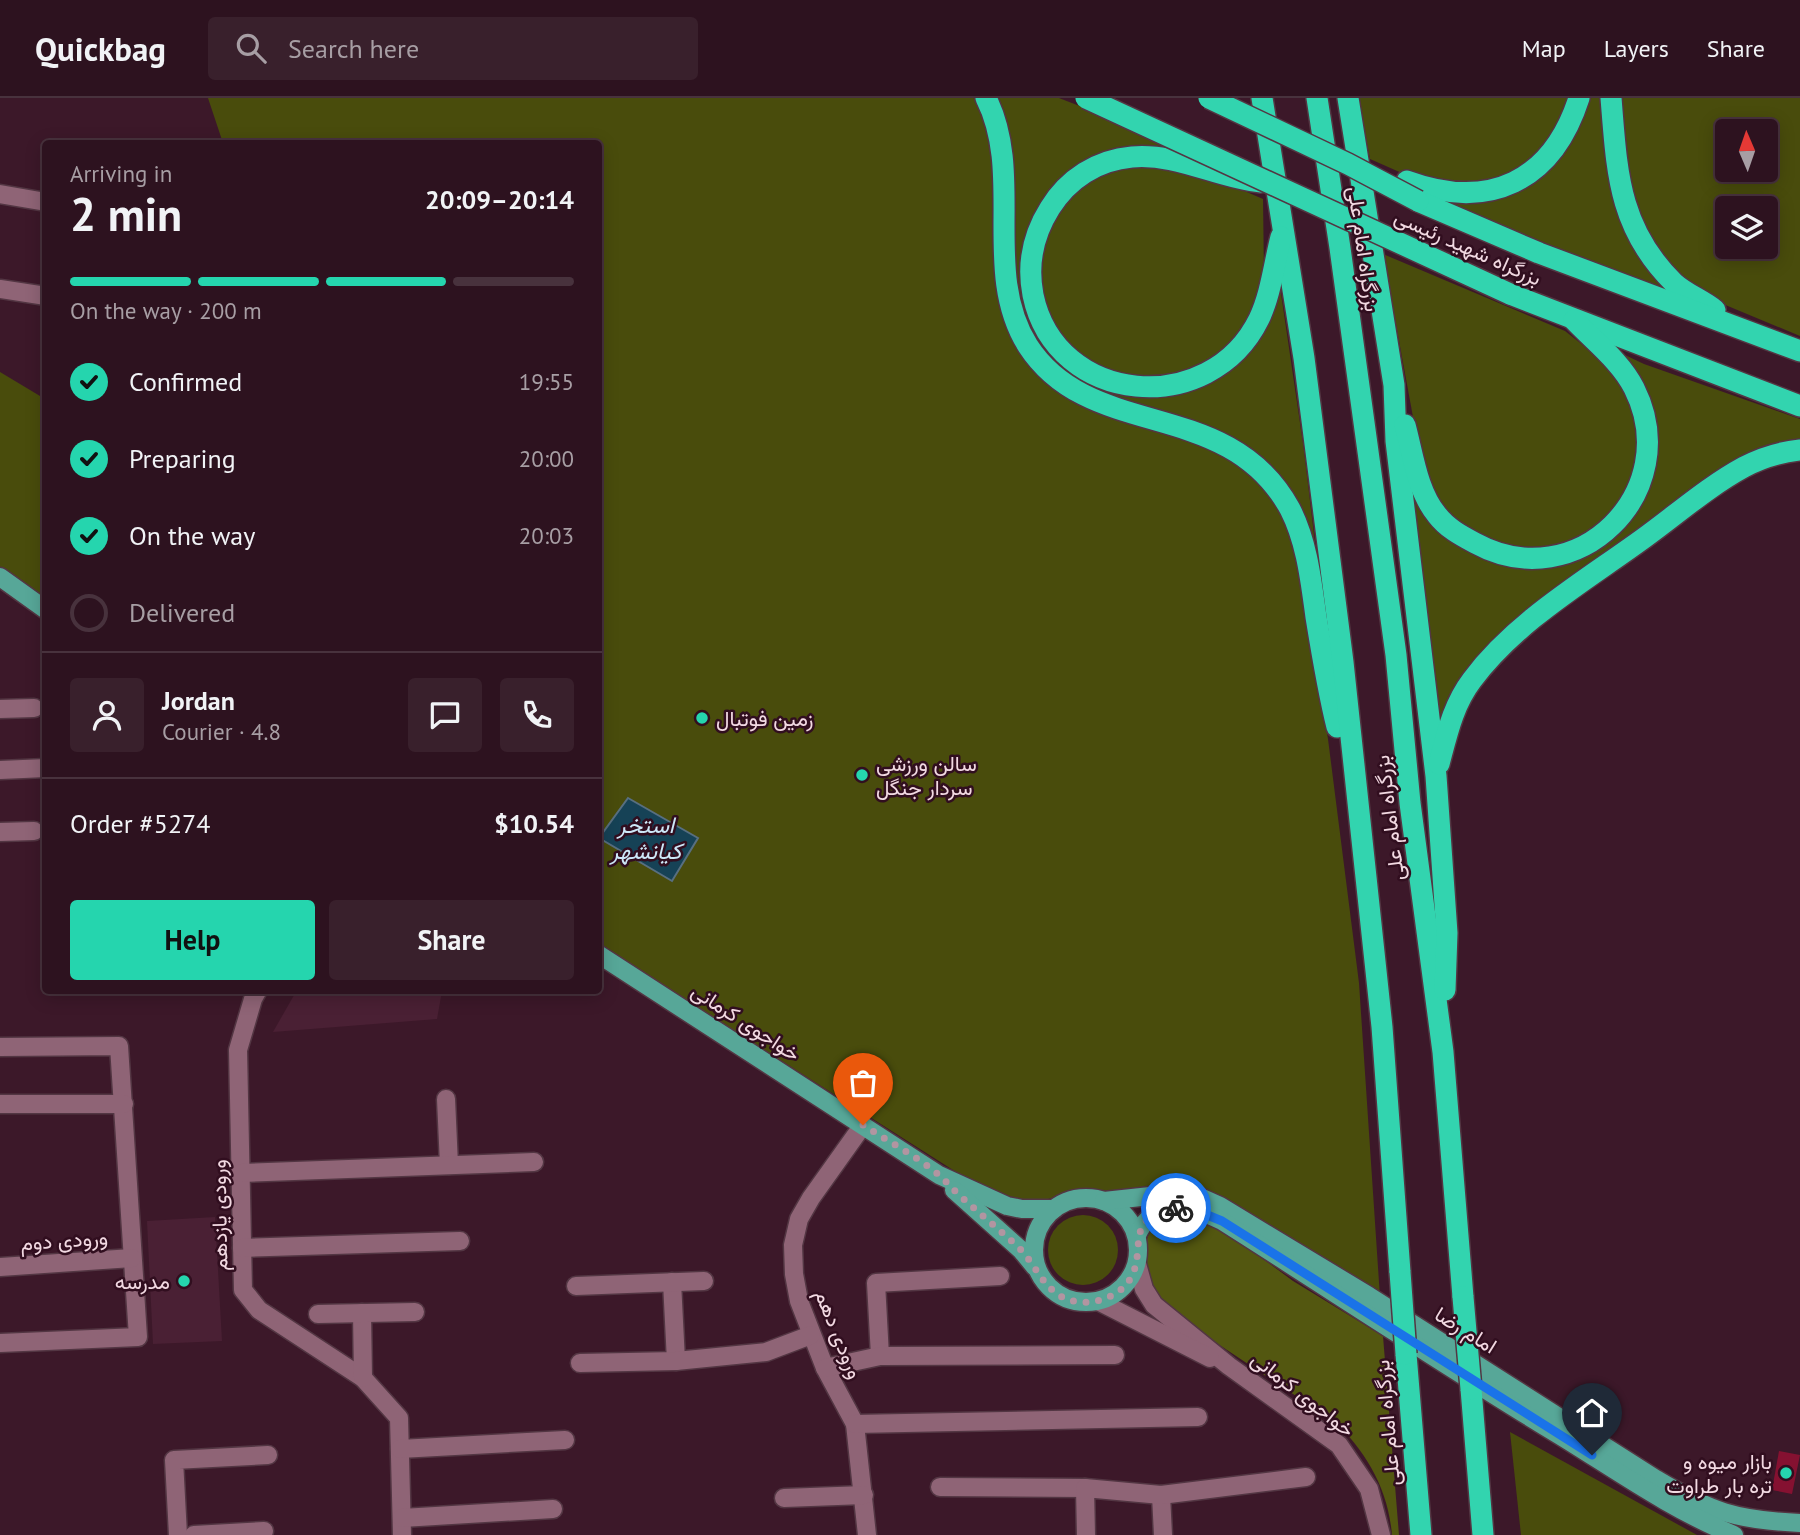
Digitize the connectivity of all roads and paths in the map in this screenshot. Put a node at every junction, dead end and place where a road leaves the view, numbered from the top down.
1 (986, 98) edge
2 (1086, 98) edge
3 (1209, 98) edge
4 (1262, 98) edge
5 (1317, 98) edge
6 (1348, 98) edge
7 (1579, 98) edge
8 (1611, 98) edge
9 (1348, 164) junction
10 (1267, 183) junction
11 (0, 194) edge
12 (42, 201) edge
13 (1283, 228) junction
14 (0, 289) edge
15 (42, 295) edge
16 (1574, 320) junction
17 (1739, 328) junction
18 (1800, 351) edge
19 (1394, 385) junction
20 (1800, 406) edge
21 (1800, 450) edge
22 (0, 577) edge
23 (0, 587) edge
24 (42, 607) edge
25 (42, 608) edge
26 (34, 708) dead end
27 (0, 709) edge
28 (42, 768) edge
29 (0, 769) edge
30 (1436, 776) junction
31 (1355, 784) junction
32 (34, 831) dead end
33 (0, 832) edge
34 (602, 957) edge
35 (256, 994) edge
36 (0, 1047) edge
37 (1443, 1052) junction
38 (446, 1099) dead end
39 (0, 1104) edge
40 (124, 1104) junction
41 (863, 1125) junction
42 (534, 1162) dead end
43 (449, 1165) junction
44 (240, 1173) junction
45 (939, 1175) junction
46 (1104, 1201) junction
47 (1054, 1209) junction
48 (1137, 1235) junction
49 (460, 1241) dead end
50 (242, 1248) junction
51 (132, 1258) junction
52 (1138, 1264) junction
53 (0, 1267) edge
54 (1037, 1270) junction
55 (1000, 1276) dead end
56 (704, 1281) dead end
57 (672, 1282) junction
58 (576, 1286) dead end
59 (1098, 1301) junction
60 (415, 1311) dead end
61 (362, 1313) junction
62 (318, 1314) dead end
63 (811, 1335) junction
64 (0, 1343) edge
65 (1115, 1355) dead end
66 (880, 1356) junction
67 (676, 1361) junction
68 (580, 1363) dead end
69 (1229, 1366) junction
70 (825, 1368) junction
71 (363, 1378) junction
72 (1198, 1417) dead end
73 (855, 1424) junction
74 (565, 1440) dead end
75 (400, 1450) junction
76 (268, 1455) dead end
77 (1306, 1477) dead end
78 (940, 1487) dead end
79 (1084, 1488) junction
80 (864, 1495) junction
81 (1161, 1495) junction
82 (784, 1498) dead end
83 (553, 1509) dead end
84 (1800, 1523) edge
85 (402, 1526) edge
86 (264, 1531) dead end
87 (178, 1535) edge
88 (194, 1535) edge
89 (867, 1535) edge
90 (1086, 1535) edge
91 (1163, 1535) edge
92 (1381, 1535) edge
93 (1421, 1535) edge
94 (1483, 1535) edge
95 (1734, 1535) edge

1 - 31 highway
2 - 10 highway, بزرگراه شهید رئیسی, bridge
3 - 9 highway, بزرگراه شهید رئیسی, bridge
4 - 13 highway, بزرگراه امام علی
5 - 37 highway, بزرگراه امام علی
6 - 19 highway
7 - 9 highway, bridge
8 - 17 highway
9 - 17 highway, بزرگراه شهید رئیسی, bridge
10 - 13 highway
10 - 16 highway, بزرگراه شهید رئیسی, bridge
11 - 12 street
13 - 31 highway, بزرگراه امام علی
14 - 15 street
16 - 19 highway
16 - 20 highway, بزرگراه شهید رئیسی
17 - 18 highway, بزرگراه شهید رئیسی
19 - 30 highway
21 - 30 highway
22 - 24 main road
23 - 25 main road
26 - 27 street
28 - 29 street
30 - 37 highway
31 - 93 highway, بزرگراه امام علی, bridge
32 - 33 street
34 - 41 main road, خواجوی کرمانی
35 - 44 street, ورودی یازدهم
36 - 40 street
37 - 94 highway, بزرگراه امام علی, bridge
38 - 43 street
39 - 40 street
40 - 51 street
41 - 45 main road, خواجوی کرمانی
41 - 63 street, ورودی دهم
42 - 43 street
43 - 44 street
44 - 50 street, ورودی یازدهم
45 - 47 main road
45 - 54 main road
46 - 47 main road
46 - 48 main road
46 - 84 main road, امام رضا
47 - 54 main road
48 - 52 main road
48 - 95 main road, امام رضا
49 - 50 street
50 - 71 street, ورودی یازدهم
51 - 53 street, ورودی دوم
51 - 64 street
52 - 59 main road
52 - 69 street
54 - 59 main road
55 - 66 street
56 - 57 street
57 - 58 street
57 - 67 street
59 - 69 street
60 - 61 street
61 - 62 street
61 - 71 street
63 - 67 street
63 - 70 street, ورودی دهم
65 - 66 street
66 - 70 street
67 - 68 street
69 - 92 street, خواجوی کرمانی
70 - 73 street, ورودی دهم
71 - 75 street, ورودی یازدهم
72 - 73 street
73 - 80 street, ورودی دهم
74 - 75 street
75 - 85 street, ورودی یازدهم
76 - 87 street
77 - 81 street
78 - 79 street
79 - 81 street
79 - 90 street
80 - 82 street
80 - 89 street, ورودی دهم
81 - 91 street
83 - 85 street
86 - 88 street

